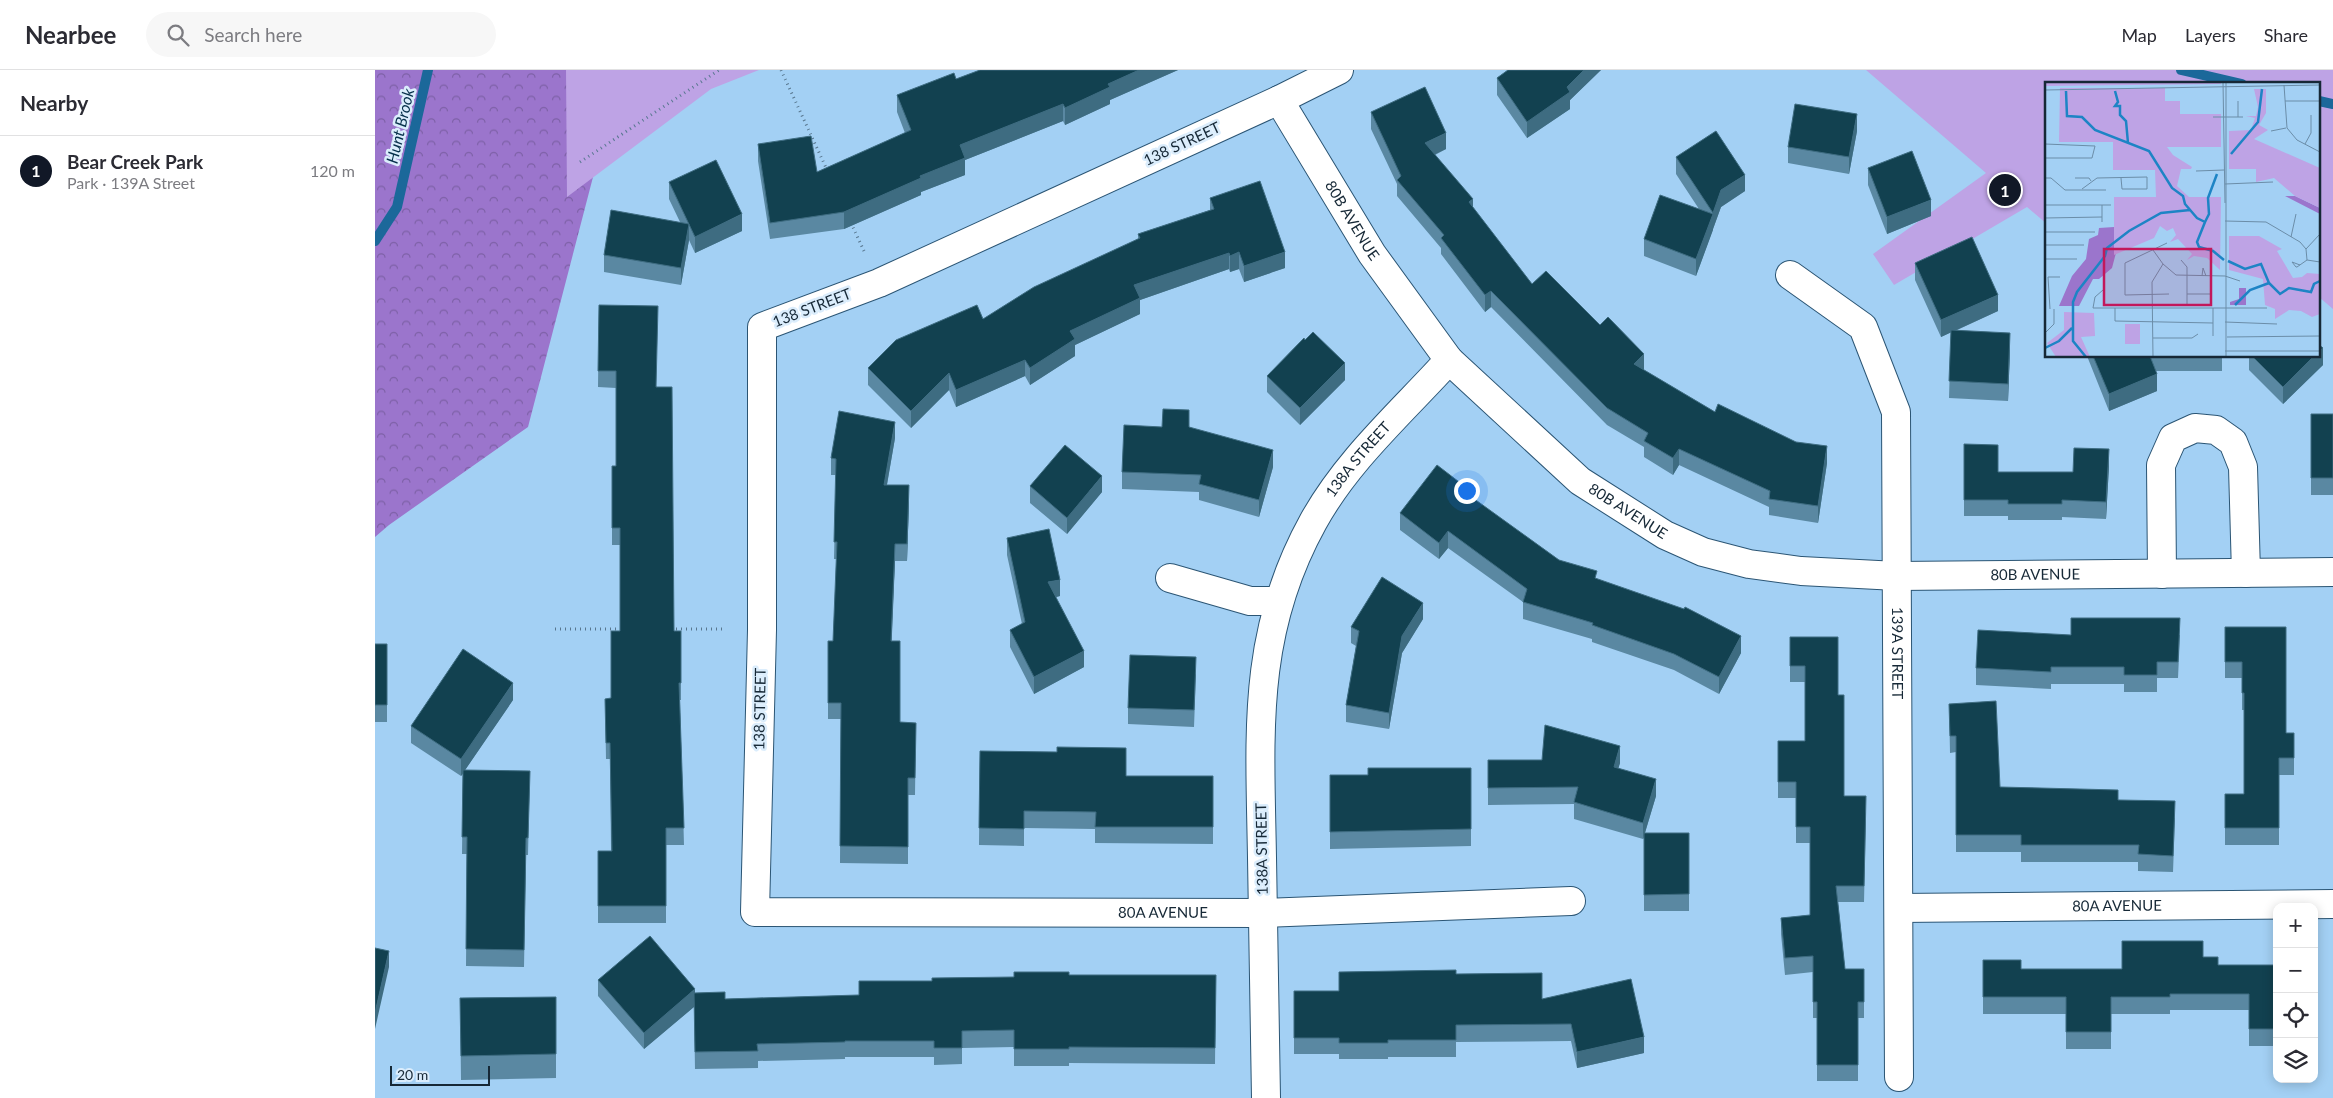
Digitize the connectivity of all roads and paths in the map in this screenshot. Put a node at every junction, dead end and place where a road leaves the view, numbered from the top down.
1 (719, 70) edge
2 (781, 70) edge
3 (1339, 70) edge
4 (1279, 100) junction
5 (580, 162) dead end
6 (831, 178) edge
7 (847, 214) edge
8 (864, 250) dead end
9 (1790, 275) dead end
10 (1449, 360) junction
11 (2333, 572) edge
12 (2246, 573) junction
13 (2162, 574) junction
14 (1897, 576) junction
15 (1170, 578) dead end
16 (1277, 601) junction
17 (555, 629) dead end
18 (631, 629) edge
19 (669, 629) edge
20 (725, 629) dead end
21 (1571, 901) dead end
22 (2333, 904) edge
23 (1899, 908) junction
24 (755, 912) joint
25 (1263, 913) junction
26 (1899, 1077) dead end
27 (1266, 1098) edge

1 - 5 path
2 - 6 path
3 - 4 street, 138 STREET
4 - 10 street, 80B AVENUE
4 - 24 street, 138 STREET
7 - 8 path
9 - 14 street, 139A STREET
10 - 14 street, 80B AVENUE
10 - 16 street, 138A STREET
11 - 12 street, 80B AVENUE
12 - 13 street, 80B AVENUE
12 - 13 street
13 - 14 street, 80B AVENUE
14 - 23 street, 139A STREET
15 - 16 street
16 - 25 street, 138A STREET
17 - 18 path
19 - 20 path
21 - 25 street, 80A AVENUE
22 - 23 street, 80A AVENUE
23 - 26 street, 139A STREET
24 - 25 street, 80A AVENUE
25 - 27 street, 138A STREET

